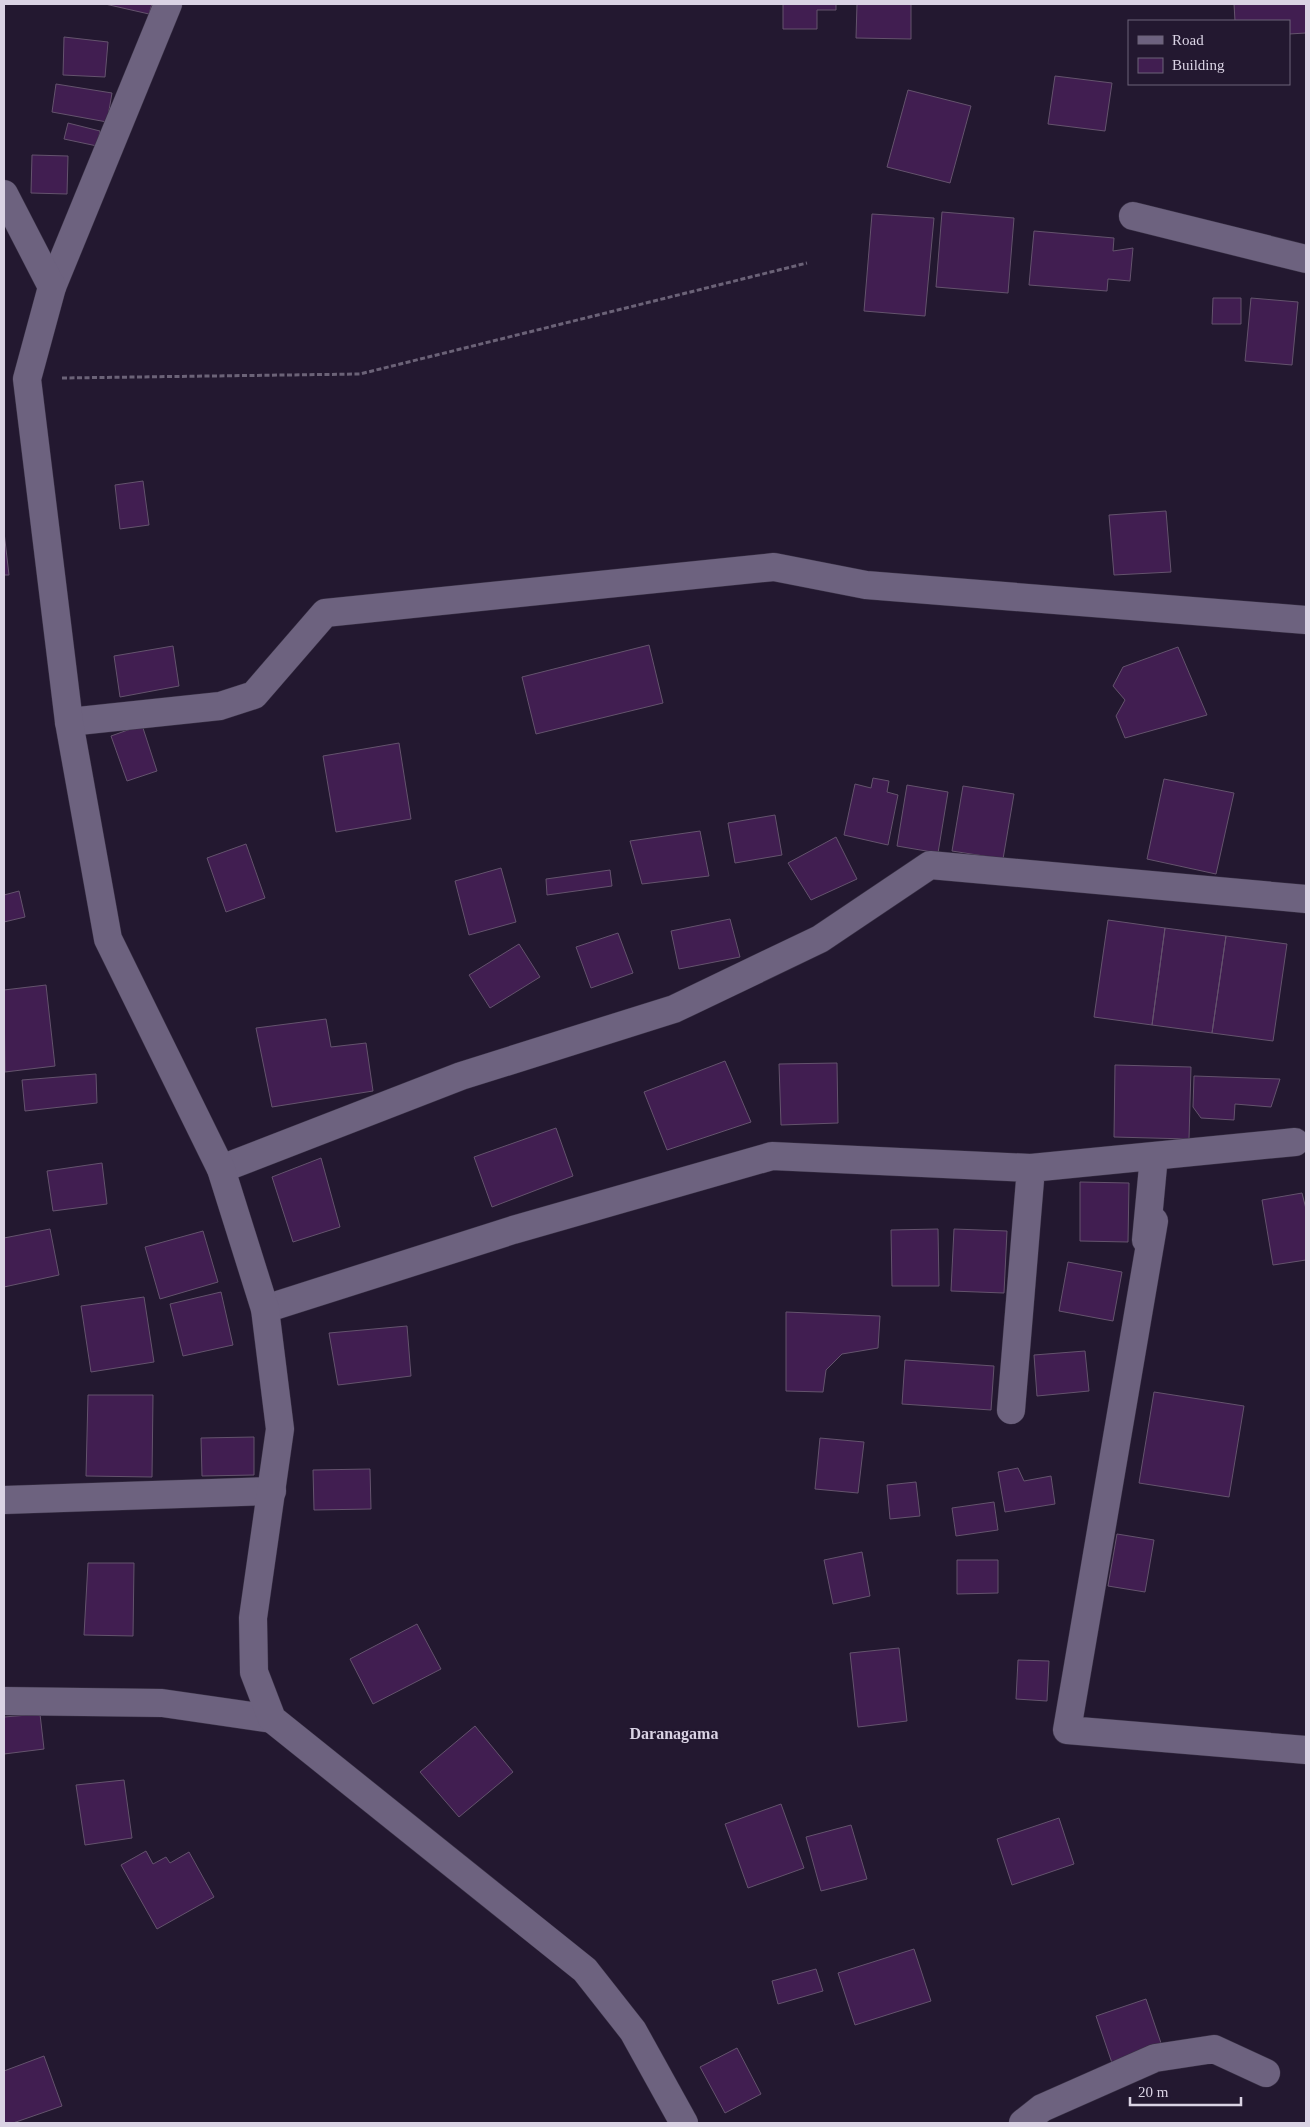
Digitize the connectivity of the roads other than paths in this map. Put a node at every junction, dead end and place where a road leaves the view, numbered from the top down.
1 (168, 4) edge
2 (4, 194) edge
3 (1133, 216) dead end
4 (1306, 259) edge
5 (52, 287) junction
6 (1306, 620) edge
7 (69, 722) junction
8 (1306, 899) edge
9 (1294, 1142) dead end
10 (1154, 1156) junction
11 (1031, 1168) junction
12 (221, 1169) junction
13 (1154, 1221) dead end
14 (1140, 1301) junction
15 (265, 1309) junction
16 (1011, 1410) dead end
17 (272, 1491) junction
18 (4, 1500) edge
19 (4, 1701) edge
20 (272, 1719) junction
21 (1306, 1750) edge
22 (1266, 2073) dead end
23 (684, 2123) edge
24 (1023, 2123) edge

1 - 5 street
2 - 5 street
3 - 4 street
5 - 7 street
6 - 7 street
7 - 12 street
8 - 12 street
9 - 10 street
10 - 11 street
10 - 14 street
11 - 15 street
11 - 16 street
12 - 15 street
13 - 14 street
14 - 21 street
15 - 17 street
17 - 18 street
17 - 20 street
19 - 20 street
20 - 23 street
22 - 24 street

